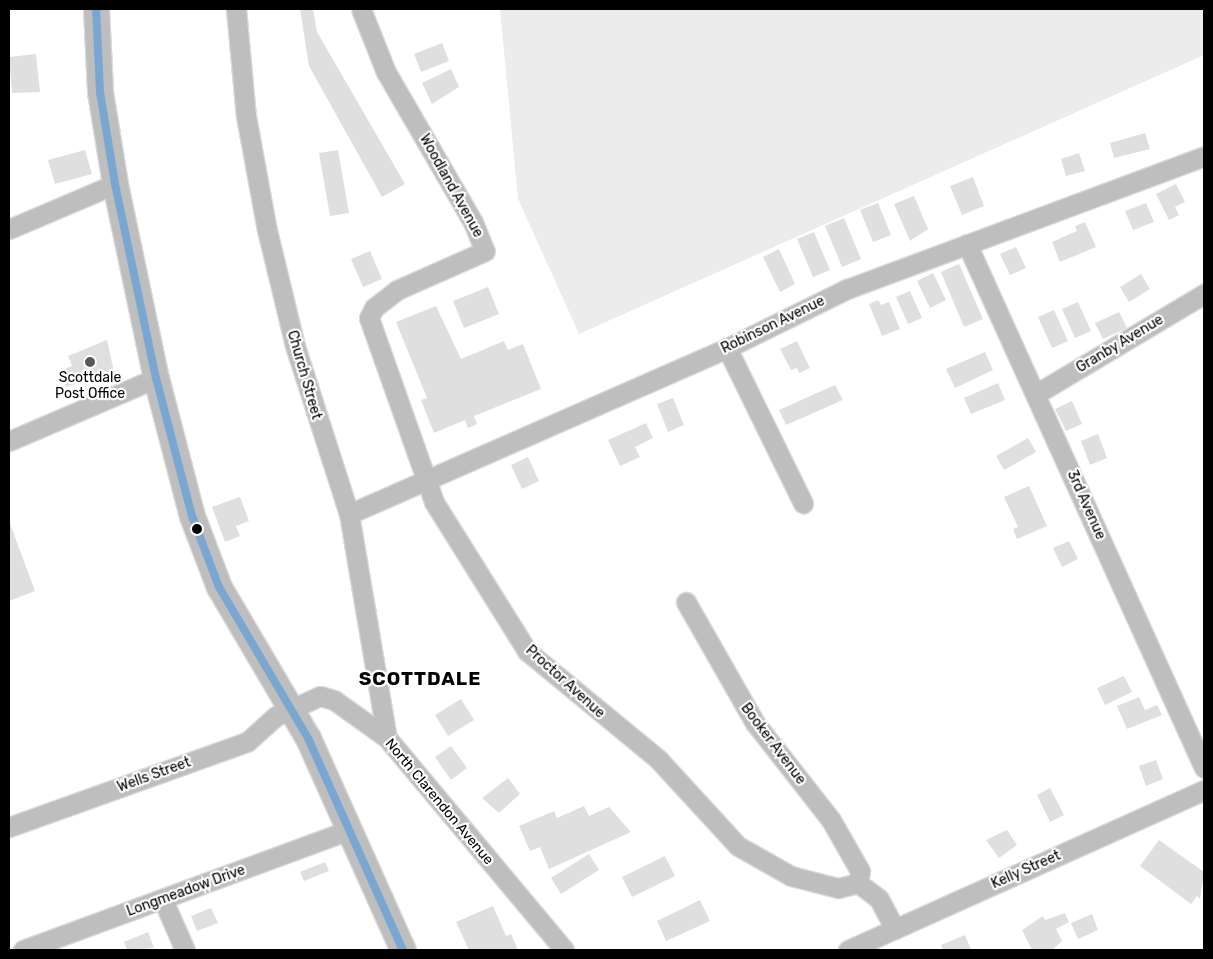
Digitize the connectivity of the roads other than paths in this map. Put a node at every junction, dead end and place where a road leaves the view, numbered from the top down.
1 (96, 9) edge
2 (236, 9) edge
3 (361, 9) edge
4 (1204, 156) edge
5 (115, 184) junction
6 (9, 229) edge
7 (966, 244) junction
8 (1204, 294) edge
9 (374, 308) joint
10 (727, 348) junction
11 (156, 378) junction
12 (1036, 394) junction
13 (9, 441) edge
14 (425, 482) junction
15 (803, 503) dead end
16 (349, 514) junction
17 (686, 602) dead end
18 (291, 707) junction
19 (387, 738) junction
20 (1204, 768) edge
21 (1204, 790) edge
22 (9, 827) edge
23 (349, 830) junction
24 (858, 883) junction
25 (163, 900) junction
26 (895, 929) junction
27 (23, 950) edge
28 (185, 950) edge
29 (403, 950) edge
30 (564, 950) edge
31 (848, 950) edge

1 - 5 main road
2 - 16 street, Church Street
3 - 9 street, Woodland Avenue
4 - 7 street, Robinson Avenue
5 - 6 street
5 - 11 main road
7 - 10 street, Robinson Avenue
7 - 12 street, 3rd Avenue
8 - 12 street, Granby Avenue
9 - 14 street, Proctor Avenue
10 - 14 street, Robinson Avenue
10 - 15 street
11 - 13 street
11 - 18 main road
12 - 20 street, 3rd Avenue
14 - 16 street, Robinson Avenue
14 - 24 street, Proctor Avenue
16 - 19 street, Church Street
17 - 24 street, Booker Avenue
18 - 19 street, North Clarendon Avenue
18 - 22 street, Wells Street
18 - 23 main road
19 - 30 street, North Clarendon Avenue
21 - 26 street, Kelly Street
23 - 25 street, Longmeadow Drive
23 - 29 main road
24 - 26 street
25 - 27 street, Longmeadow Drive
25 - 28 street
26 - 31 street, Kelly Street

